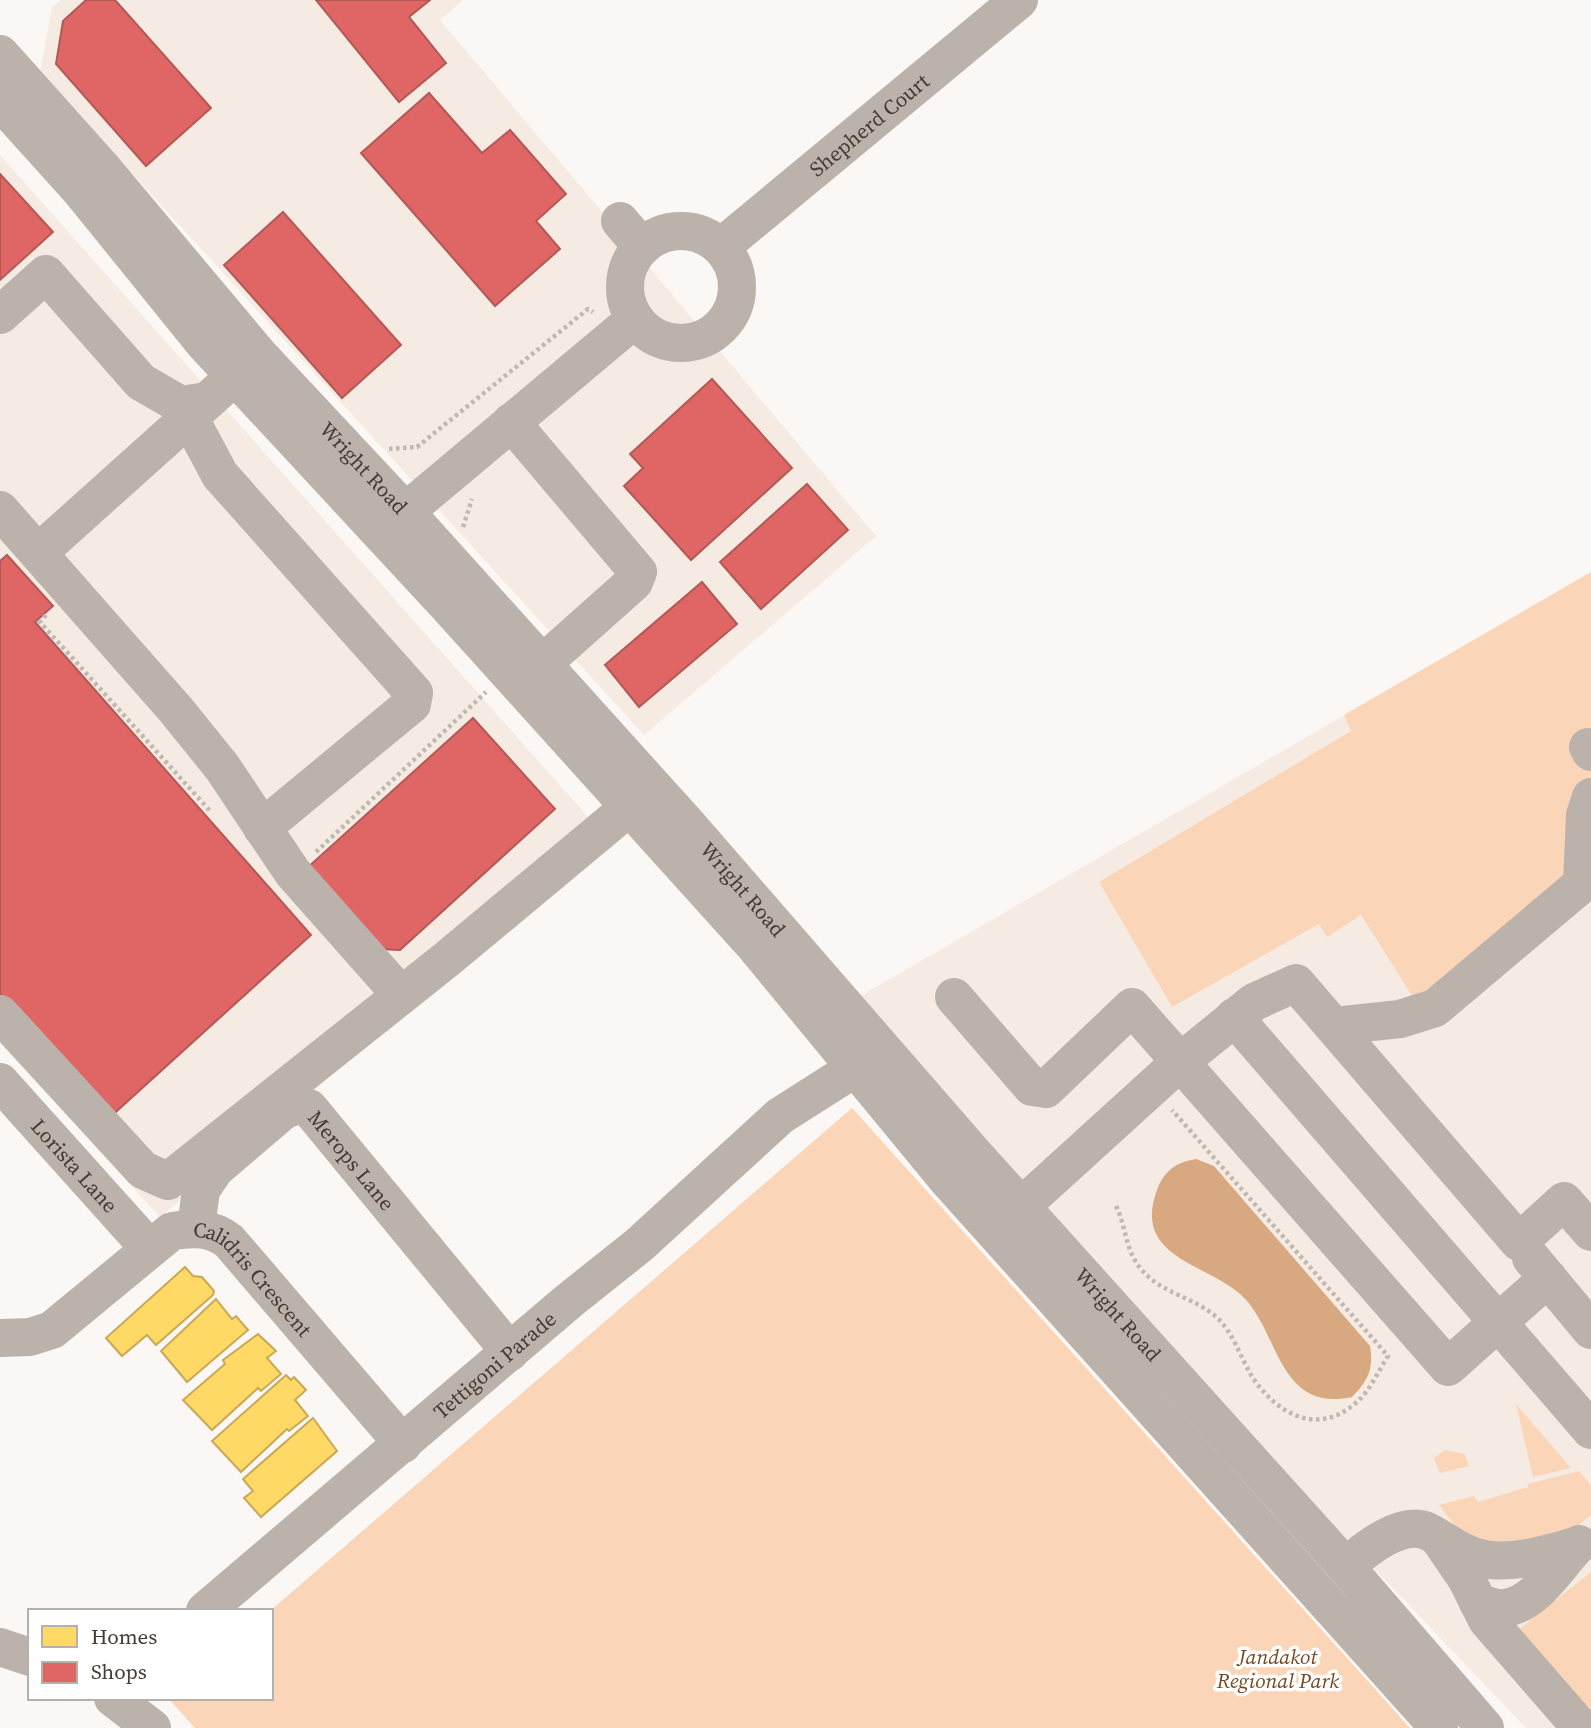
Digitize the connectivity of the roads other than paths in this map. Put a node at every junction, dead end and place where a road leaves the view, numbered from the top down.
1 (1019, 0) edge
2 (0, 54) edge
3 (0, 101) edge
4 (92, 180) junction
5 (721, 247) junction
6 (0, 315) edge
7 (635, 319) junction
8 (222, 387) junction
9 (511, 422) junction
10 (0, 510) edge
11 (392, 522) junction
12 (38, 553) junction
13 (542, 664) junction
14 (632, 786) junction
15 (1591, 797) edge
16 (262, 828) junction
17 (378, 976) junction
18 (954, 997) dead end
19 (0, 1014) edge
20 (1234, 1017) junction
21 (1334, 1026) junction
22 (856, 1042) junction
23 (1180, 1062) junction
24 (0, 1082) edge
25 (1007, 1219) junction
26 (196, 1228) junction
27 (1591, 1232) edge
28 (1519, 1242) junction
29 (149, 1248) junction
30 (1548, 1278) junction
31 (1497, 1321) junction
32 (1591, 1330) edge
33 (1, 1345) edge
34 (510, 1352) junction
35 (1591, 1430) edge
36 (403, 1444) junction
37 (1438, 1538) junction
38 (1583, 1540) edge
39 (1353, 1575) junction
40 (1478, 1602) junction
41 (1327, 1603) junction
42 (207, 1609) edge
43 (0, 1647) edge
44 (28, 1656) edge
45 (116, 1700) edge
46 (152, 1728) edge
47 (1439, 1728) edge
48 (1485, 1728) edge
49 (1581, 1728) edge

1 - 5 street, Shepherd Court
2 - 4 street, Wright Road
3 - 4 street, Wright Road
4 - 8 street, Wright Road
5 - 7 street
5 - 7 street
6 - 8 street
7 - 9 street
8 - 11 street, Wright Road
8 - 12 street
8 - 16 street
9 - 11 street
9 - 13 street
10 - 12 street
11 - 13 street, Wright Road
11 - 14 street, Wright Road
12 - 16 street
13 - 14 street, Wright Road
14 - 17 street
14 - 22 street, Wright Road
15 - 21 street
16 - 17 street
17 - 19 street
18 - 23 street
20 - 21 street
20 - 23 street
20 - 31 street
21 - 28 street
22 - 25 street, Wright Road
22 - 34 street, Tettigoni Parade
23 - 25 street
23 - 31 street
24 - 29 street, Lorista Lane
25 - 39 street, Wright Road
25 - 41 street, Wright Road
26 - 29 street, Calidris Crescent
26 - 34 street, Merops Lane
26 - 36 street, Calidris Crescent
27 - 28 street
28 - 30 street
29 - 33 street, Calidris Crescent
30 - 31 street
30 - 32 street
31 - 35 street
34 - 36 street, Tettigoni Parade
36 - 42 street, Tettigoni Parade
37 - 38 street
37 - 39 street
37 - 40 street
38 - 40 street
39 - 41 street
39 - 48 street, Wright Road
40 - 49 street
41 - 47 street, Wright Road
43 - 44 street
45 - 46 street

